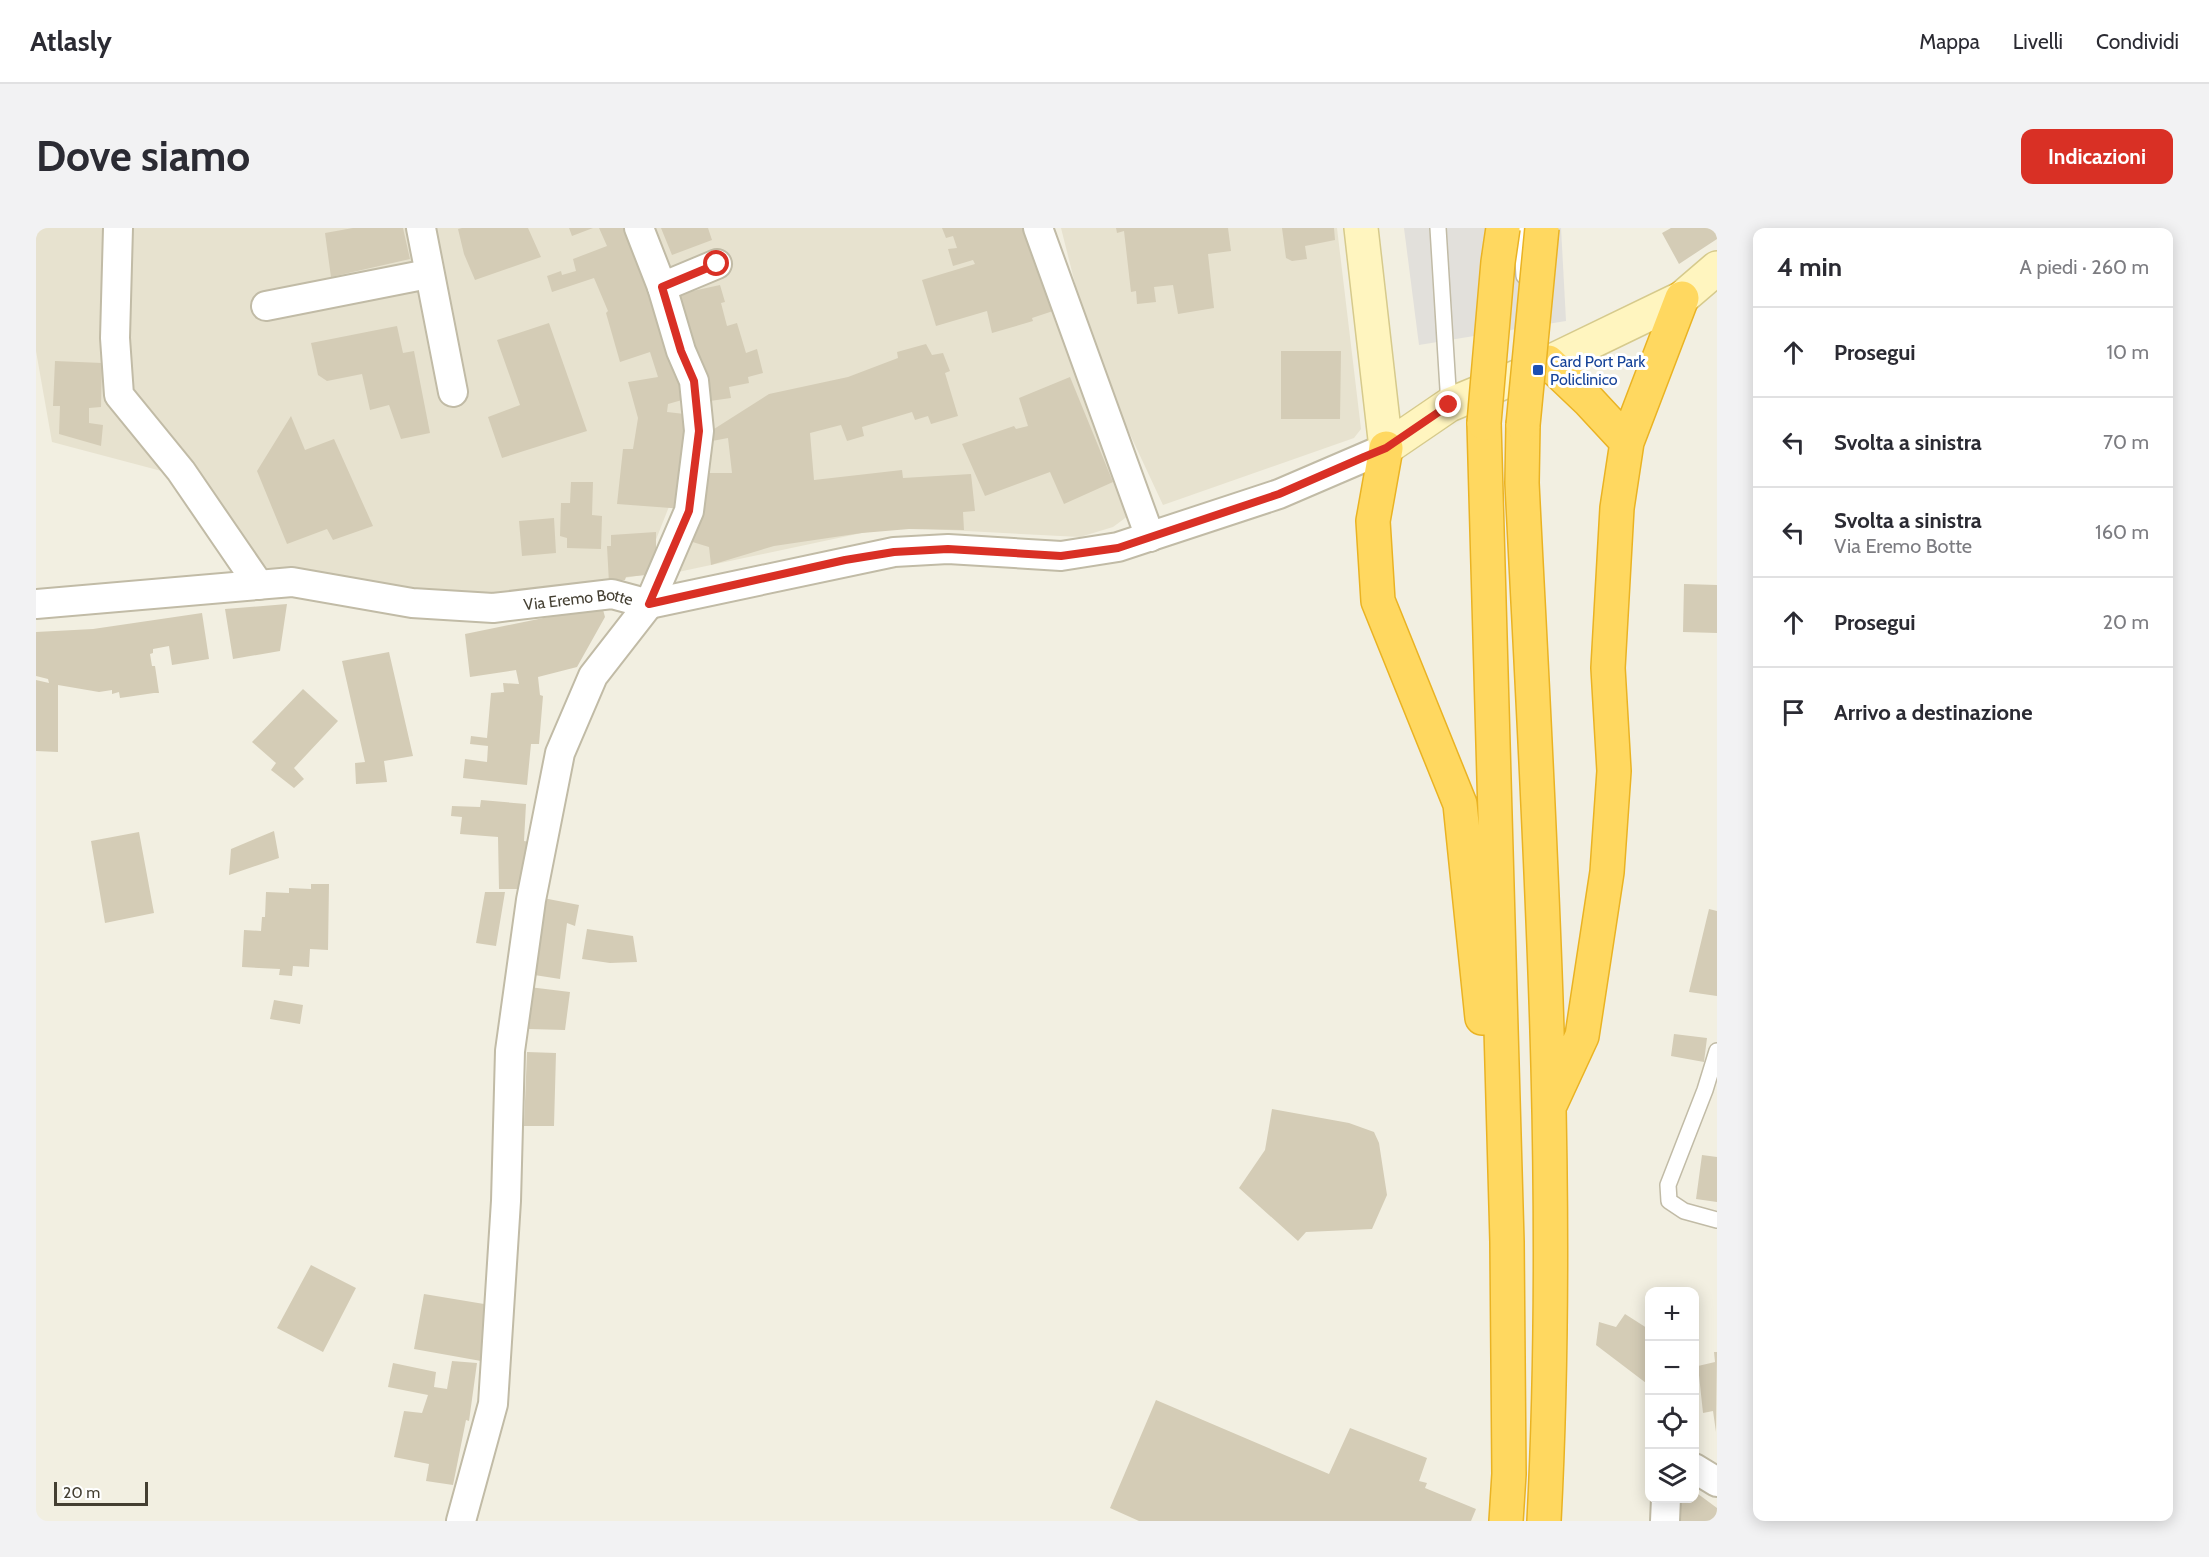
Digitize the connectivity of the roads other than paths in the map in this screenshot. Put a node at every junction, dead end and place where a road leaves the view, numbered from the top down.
1 (118, 228) edge
2 (421, 228) edge
3 (639, 228) edge
4 (1038, 228) edge
5 (1361, 228) edge
6 (1438, 228) edge
7 (1503, 228) edge
8 (1521, 228) edge
9 (1542, 228) edge
10 (717, 264) dead end
11 (1717, 268) edge
12 (428, 274) junction
13 (662, 287) junction
14 (1682, 298) junction
15 (266, 306) dead end
16 (1538, 367) junction
17 (453, 392) dead end
18 (1449, 405) junction
19 (1627, 442) junction
20 (1386, 448) junction
21 (1150, 537) junction
22 (259, 585) junction
23 (36, 604) edge
24 (649, 604) junction
25 (1717, 1051) edge
26 (1504, 1097) junction
27 (1548, 1110) junction
28 (1717, 1220) edge
29 (1699, 1471) edge
30 (1717, 1482) edge
31 (1666, 1503) edge
32 (461, 1521) edge
33 (1506, 1521) edge
34 (1544, 1521) edge
35 (1665, 1521) edge

1 - 22 street
2 - 12 street
3 - 13 street
4 - 21 street
5 - 20 street
6 - 18 lane
7 - 26 highway, bridge
8 - 16 lane
9 - 27 highway, bridge
10 - 13 street
11 - 14 street
12 - 15 street
12 - 17 street
13 - 24 street
14 - 16 street
14 - 19 highway
16 - 18 street
16 - 19 highway
18 - 20 street
19 - 27 highway
20 - 21 street, Via Eremo Botte
20 - 26 highway
21 - 24 street, Via Eremo Botte
22 - 23 street, Via Eremo Botte
22 - 24 street, Via Eremo Botte
24 - 32 street
25 - 28 lane
26 - 33 highway
27 - 34 highway
29 - 30 street
31 - 35 street

